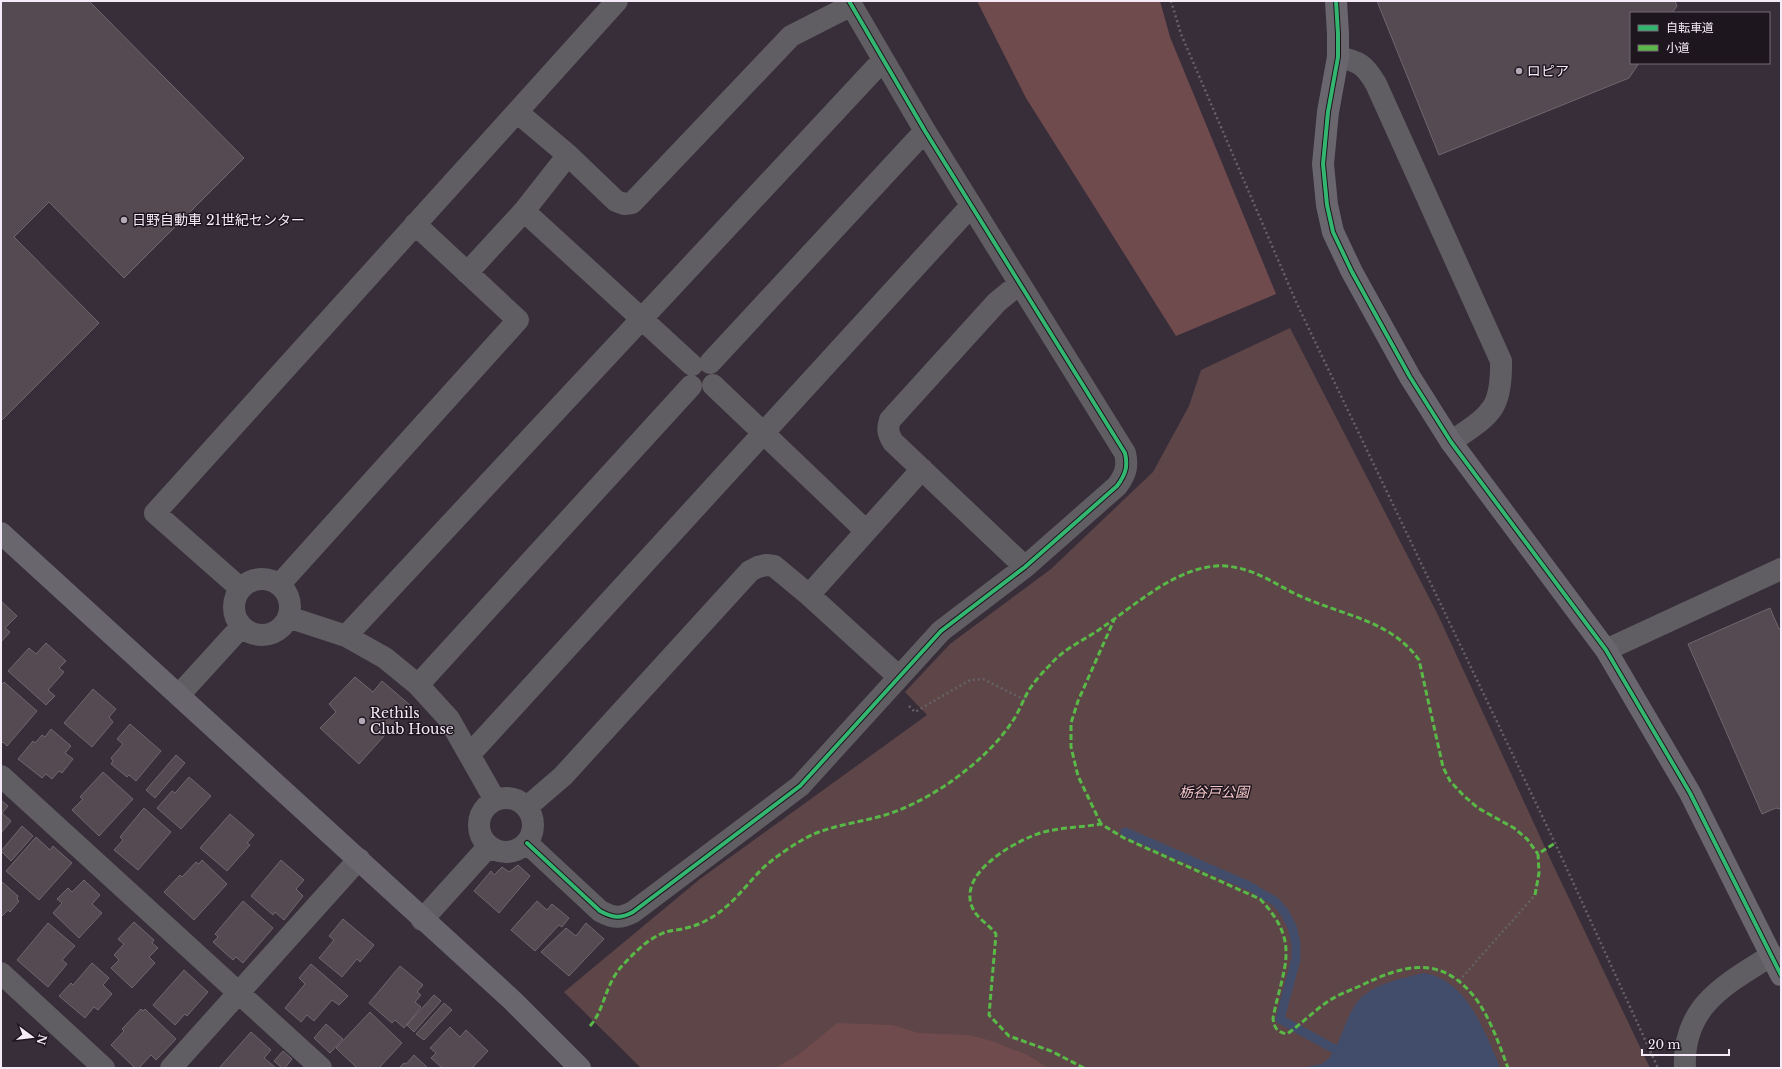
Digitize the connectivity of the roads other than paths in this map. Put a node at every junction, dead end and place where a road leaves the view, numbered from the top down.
1 (617, 1) edge
2 (1336, 1) edge
3 (849, 4) edge
4 (1338, 57) junction
5 (882, 60) junction
6 (517, 112) junction
7 (925, 131) junction
8 (568, 155) junction
9 (971, 206) junction
10 (524, 211) junction
11 (415, 224) junction
12 (467, 273) junction
13 (1019, 284) junction
14 (643, 319) junction
15 (698, 372) junction
16 (763, 434) junction
17 (1451, 442) junction
18 (922, 469) junction
19 (866, 531) junction
20 (2, 536) edge
21 (1025, 567) junction
22 (1781, 570) edge
23 (279, 584) junction
24 (240, 588) junction
25 (809, 595) junction
26 (288, 617) junction
27 (241, 627) junction
28 (346, 636) junction
29 (1606, 650) junction
30 (899, 677) junction
31 (418, 685) junction
32 (179, 695) junction
33 (470, 754) junction
34 (1, 776) edge
35 (495, 800) junction
36 (527, 807) junction
37 (527, 843) junction
38 (490, 846) junction
39 (359, 860) junction
40 (422, 920) junction
41 (1772, 955) junction
42 (1, 973) edge
43 (1781, 975) edge
44 (239, 993) junction
45 (104, 1068) edge
46 (171, 1068) edge
47 (321, 1068) edge
48 (580, 1068) edge
49 (1685, 1068) edge

1 - 6 street
2 - 4 street
3 - 5 street
3 - 8 street
4 - 17 street
4 - 17 street
5 - 7 street
5 - 14 street
6 - 8 street
6 - 11 street
7 - 9 street
7 - 15 street
8 - 10 street
9 - 13 street
9 - 16 street
10 - 12 street
10 - 14 street
11 - 12 street
11 - 24 street
12 - 23 street
13 - 18 street
13 - 21 street
14 - 15 street
14 - 28 street
15 - 16 street
15 - 31 street
16 - 19 street
16 - 33 street
17 - 29 street
18 - 19 street
18 - 21 street
19 - 25 street
20 - 32 street
21 - 30 street
22 - 29 street
23 - 24 street
23 - 26 street
24 - 27 street
25 - 30 street
25 - 36 street
26 - 27 street
26 - 28 street
27 - 32 street
28 - 31 street
29 - 41 street
30 - 37 street
31 - 33 street
32 - 39 street
33 - 35 street
34 - 44 street
35 - 36 street
35 - 38 street
36 - 37 street
37 - 38 street
38 - 40 street
39 - 40 street
39 - 44 street
40 - 48 street
41 - 43 street
41 - 49 street
42 - 45 street
44 - 46 street
44 - 47 street

